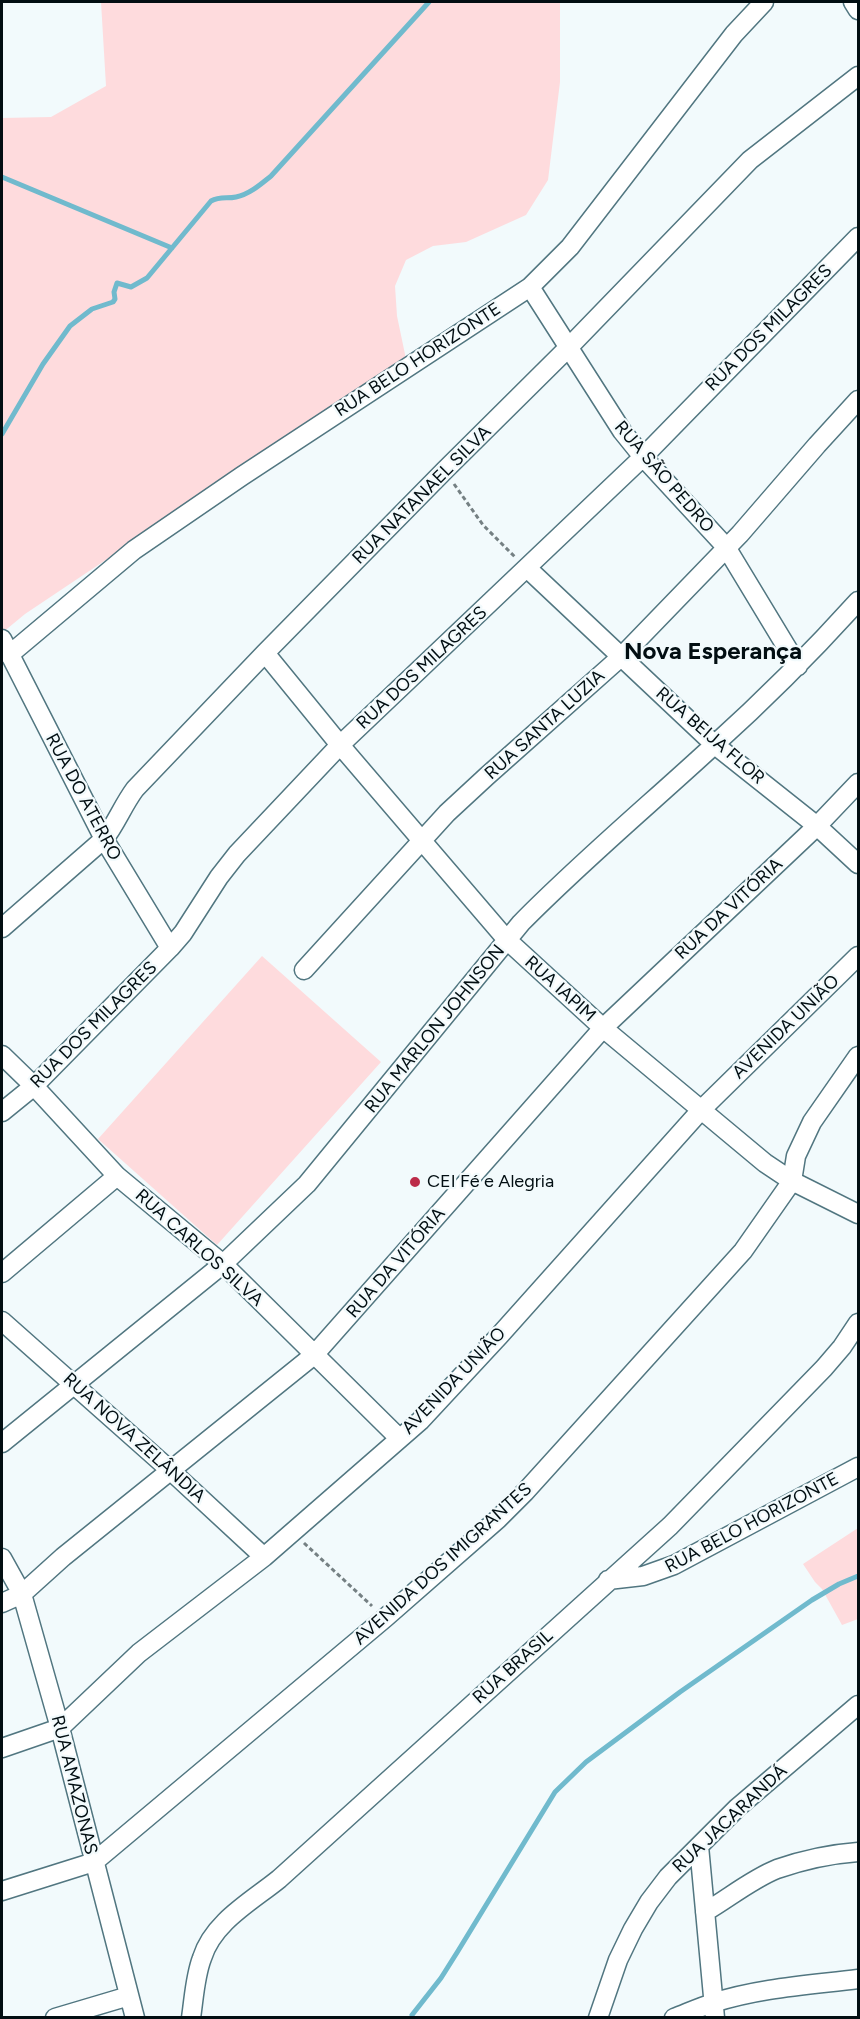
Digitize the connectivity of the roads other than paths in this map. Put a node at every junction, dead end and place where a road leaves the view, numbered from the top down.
1 (764, 2) edge
2 (854, 2) edge
3 (858, 10) edge
4 (858, 76) edge
5 (858, 237) edge
6 (530, 287) junction
7 (568, 348) junction
8 (858, 400) edge
9 (642, 457) junction
10 (726, 547) junction
11 (527, 568) junction
12 (858, 601) edge
13 (4, 645) edge
14 (265, 654) junction
15 (622, 656) junction
16 (798, 666) junction
17 (340, 745) junction
18 (715, 745) junction
19 (858, 783) edge
20 (817, 825) junction
21 (104, 839) junction
22 (422, 840) junction
23 (858, 864) edge
24 (2, 928) edge
25 (507, 940) junction
26 (170, 948) junction
27 (858, 956) edge
28 (304, 970) dead end
29 (603, 1028) junction
30 (2, 1055) edge
31 (858, 1056) edge
32 (34, 1086) junction
33 (701, 1110) junction
34 (2, 1112) edge
35 (117, 1176) junction
36 (792, 1181) junction
37 (858, 1214) edge
38 (223, 1264) junction
39 (2, 1273) edge
40 (2, 1321) edge
41 (858, 1323) edge
42 (314, 1355) junction
43 (74, 1384) junction
44 (399, 1438) junction
45 (2, 1443) edge
46 (858, 1467) edge
47 (170, 1470) junction
48 (2, 1557) edge
49 (264, 1557) junction
50 (609, 1580) junction
51 (22, 1594) junction
52 (2, 1603) edge
53 (858, 1706) edge
54 (60, 1728) junction
55 (2, 1748) edge
56 (699, 1846) junction
57 (858, 1852) edge
58 (94, 1862) junction
59 (2, 1891) edge
60 (705, 1912) junction
61 (858, 1979) edge
62 (129, 1996) junction
63 (715, 2010) edge
64 (55, 2018) edge
65 (135, 2018) edge
66 (191, 2018) edge
67 (598, 2018) edge
68 (674, 2018) edge

1 - 6 street, RUA BELO HORIZONTE
2 - 3 street
4 - 7 street, RUA NATANAEL SILVA
5 - 9 street, RUA DOS MILAGRES
6 - 7 street, RUA SÃO PEDRO
6 - 13 street, RUA BELO HORIZONTE
7 - 9 street, RUA SÃO PEDRO
7 - 14 street, RUA NATANAEL SILVA
8 - 10 street, RUA SANTA LUZIA
9 - 10 street, RUA SÃO PEDRO
9 - 11 street, RUA DOS MILAGRES
10 - 15 street, RUA SANTA LUZIA
10 - 16 street, RUA SÃO PEDRO
11 - 15 street, RUA BEIJA FLOR
11 - 17 street, RUA DOS MILAGRES
12 - 16 street, RUA MARLON JOHNSON
13 - 21 street, RUA DO ATERRO
14 - 17 street, RUA IAPIM
14 - 21 street, RUA NATANAEL SILVA
15 - 18 street, RUA BEIJA FLOR
15 - 22 street, RUA SANTA LUZIA
16 - 18 street, RUA MARLON JOHNSON
17 - 22 street, RUA IAPIM
17 - 26 street, RUA DOS MILAGRES
18 - 20 street, RUA BEIJA FLOR
18 - 25 street, RUA MARLON JOHNSON
19 - 20 street, RUA DA VITÓRIA
20 - 23 street, RUA BEIJA FLOR
20 - 29 street, RUA DA VITÓRIA
21 - 24 street, RUA NATANAEL SILVA
21 - 26 street, RUA DO ATERRO
22 - 25 street, RUA IAPIM
22 - 28 street, RUA SANTA LUZIA
25 - 29 street, RUA IAPIM
25 - 38 street, RUA MARLON JOHNSON
26 - 32 street, RUA DOS MILAGRES
27 - 33 street, AVENIDA UNIÃO
29 - 33 street, RUA IAPIM
29 - 42 street, RUA DA VITÓRIA
30 - 32 street, RUA CARLOS SILVA
31 - 36 street, AVENIDA DOS IMIGRANTES
32 - 34 street, RUA DOS MILAGRES
32 - 35 street, RUA CARLOS SILVA
33 - 36 street, RUA IAPIM
33 - 44 street, AVENIDA UNIÃO
35 - 38 street, RUA CARLOS SILVA
35 - 39 street
36 - 37 street, RUA IAPIM
36 - 58 street, AVENIDA DOS IMIGRANTES
38 - 42 street, RUA CARLOS SILVA
38 - 43 street, RUA MARLON JOHNSON
40 - 43 street, RUA NOVA ZELÂNDIA
41 - 50 street, RUA BRASIL
42 - 44 street, RUA CARLOS SILVA
42 - 47 street, RUA DA VITÓRIA
43 - 45 street, RUA MARLON JOHNSON
43 - 47 street, RUA NOVA ZELÂNDIA
44 - 49 street, AVENIDA UNIÃO
46 - 50 street, RUA BELO HORIZONTE
47 - 49 street, RUA NOVA ZELÂNDIA
47 - 51 street, RUA DA VITÓRIA
48 - 51 street, RUA AMAZONAS
49 - 54 street, AVENIDA UNIÃO
50 - 66 street, RUA BRASIL
51 - 52 street, RUA DA VITÓRIA
51 - 54 street, RUA AMAZONAS
53 - 56 street, RUA JACARANDÁ
54 - 55 street, AVENIDA UNIÃO
54 - 58 street, RUA AMAZONAS
56 - 60 street
56 - 67 street, RUA JACARANDÁ
57 - 60 street
58 - 59 street, AVENIDA DOS IMIGRANTES
58 - 62 street, RUA AMAZONAS
60 - 63 street
61 - 63 street
62 - 64 street
62 - 65 street, RUA AMAZONAS
63 - 68 street

